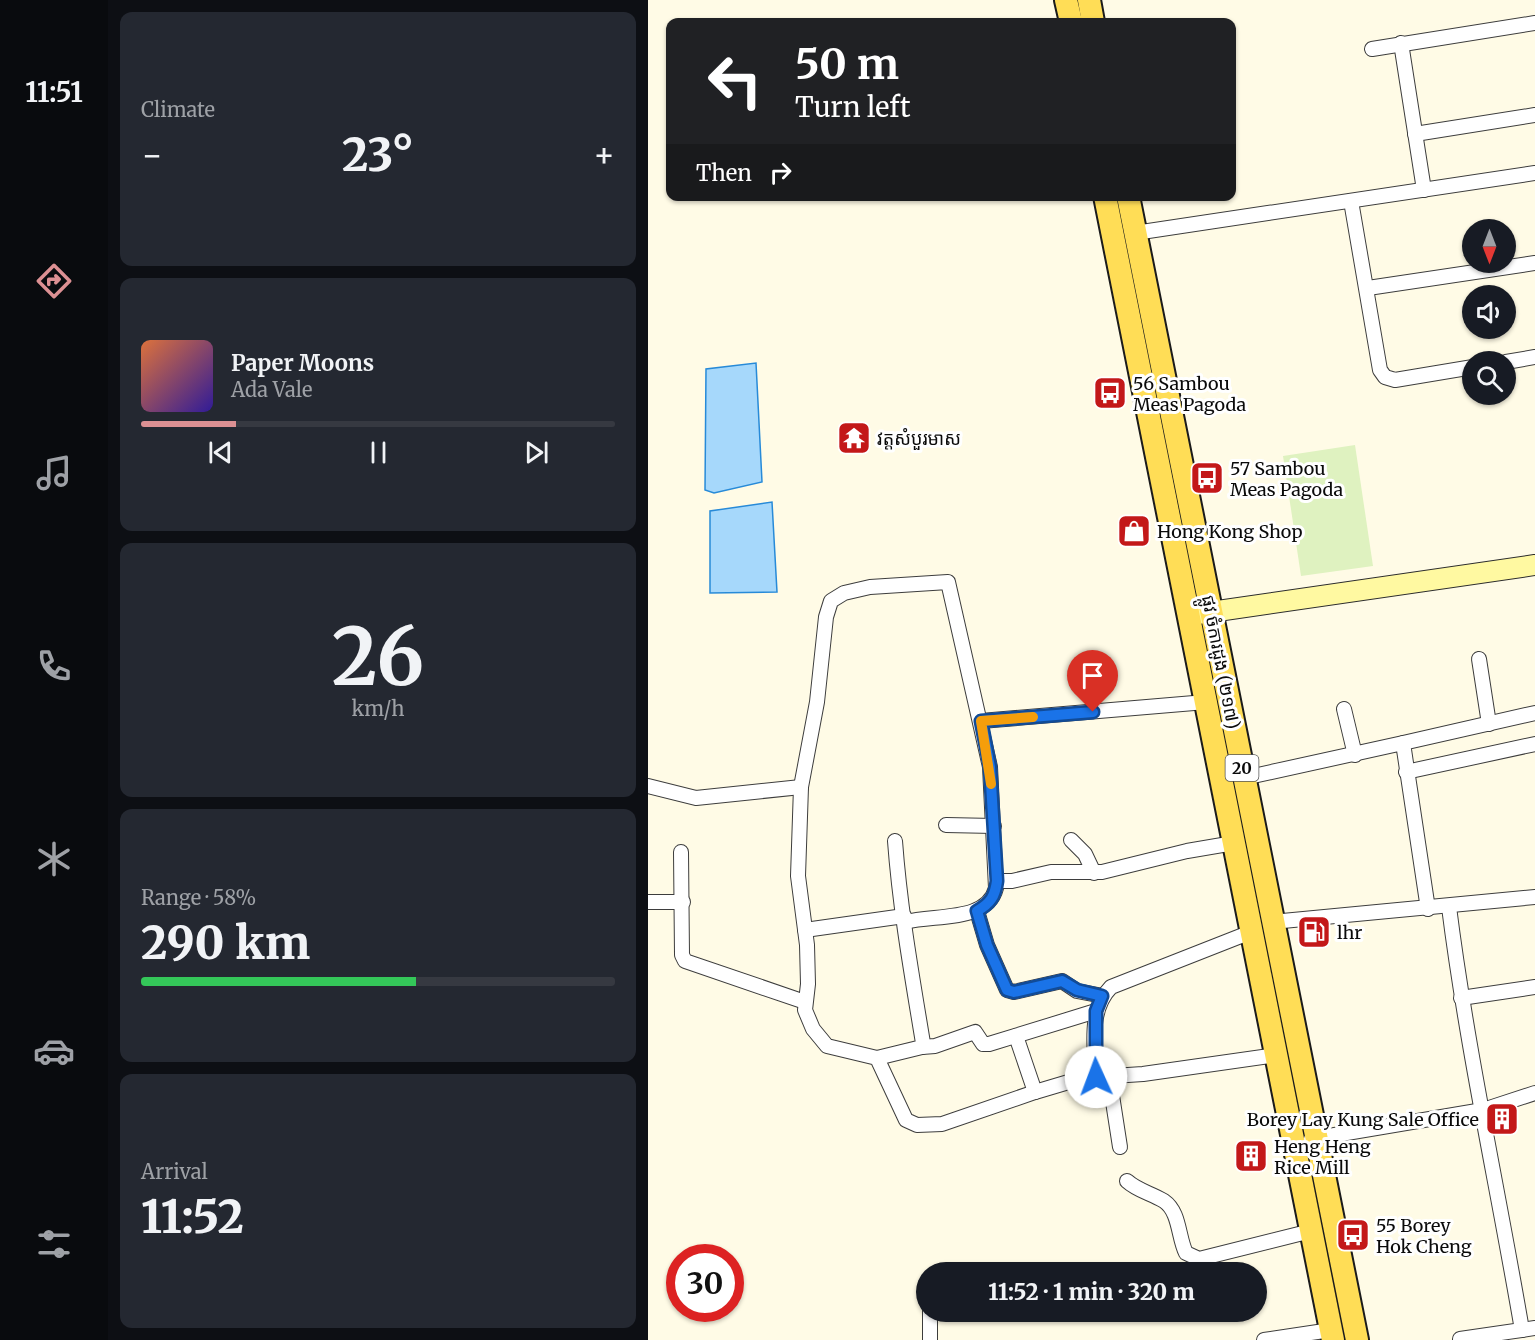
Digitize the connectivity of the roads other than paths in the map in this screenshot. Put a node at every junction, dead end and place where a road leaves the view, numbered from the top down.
1 (1066, 0) edge
2 (1089, 0) edge
3 (1070, 18) edge
4 (1092, 18) edge
5 (1535, 24) edge
6 (1401, 44) junction
7 (1372, 48) dead end
8 (1535, 115) edge
9 (1415, 134) junction
10 (1535, 173) edge
11 (1424, 190) junction
12 (1106, 201) edge
13 (1129, 201) edge
14 (1352, 201) junction
15 (1135, 234) junction
16 (1535, 263) edge
17 (1368, 288) junction
18 (1535, 357) edge
19 (1516, 360) edge
20 (1462, 369) edge
21 (1535, 565) edge
22 (1211, 612) junction
23 (1188, 615) junction
24 (1479, 659) dead end
25 (1206, 702) junction
26 (1344, 709) dead end
27 (1535, 713) edge
28 (981, 721) junction
29 (1489, 724) junction
30 (1403, 742) junction
31 (1535, 744) edge
32 (1355, 755) junction
33 (1406, 771) junction
34 (1244, 778) junction
35 (648, 786) edge
36 (801, 787) junction
37 (946, 825) dead end
38 (994, 826) junction
39 (1071, 840) dead end
40 (895, 841) dead end
41 (1234, 843) junction
42 (681, 852) dead end
43 (1094, 873) junction
44 (997, 881) junction
45 (1535, 897) edge
46 (648, 902) edge
47 (683, 902) junction
48 (1449, 907) junction
49 (1428, 909) junction
50 (977, 911) junction
51 (905, 919) junction
52 (1272, 922) junction
53 (805, 930) junction
54 (1251, 932) junction
55 (1535, 987) edge
56 (1102, 996) junction
57 (1461, 998) junction
58 (805, 1002) junction
59 (1096, 1011) junction
60 (1016, 1036) junction
61 (922, 1047) junction
62 (1276, 1055) junction
63 (877, 1058) junction
64 (1102, 1077) junction
65 (1035, 1092) junction
66 (1535, 1093) edge
67 (1483, 1110) junction
68 (1316, 1139) junction
69 (1293, 1142) junction
70 (1120, 1147) dead end
71 (1127, 1181) dead end
72 (1311, 1232) junction
73 (930, 1322) edge
74 (1528, 1329) edge
75 (1332, 1335) edge
76 (1460, 1339) edge
77 (930, 1340) edge
78 (1264, 1340) edge
79 (1357, 1340) edge

1 - 3 main road
2 - 4 main road
5 - 6 street
6 - 7 street
6 - 9 street
8 - 9 street
9 - 11 street
10 - 11 street
11 - 14 street
12 - 23 main road, ផ្លូវ ចំការដូង (២១៧) / 20
13 - 15 main road, ផ្លូវ ចំការដូង (២១៧) / 20
14 - 15 street
14 - 17 street
15 - 22 main road, ផ្លូវ ចំការដូង (២១៧) / 20
16 - 17 street
17 - 20 street
18 - 19 street
21 - 22 street
22 - 23 street
22 - 34 main road, ផ្លូវ ចំការដូង (២១៧) / 20
23 - 25 main road, ផ្លូវ ចំការដូង (២១៧) / 20
24 - 29 street
25 - 28 street
25 - 41 main road, ផ្លូវ ចំការដូង (២១៧) / 20
26 - 32 street
27 - 29 street
28 - 36 street
28 - 38 street
29 - 30 street
30 - 32 street
30 - 33 street
31 - 33 street
32 - 34 street
33 - 49 street
34 - 52 main road, ផ្លូវ ចំការដូង (២១៧) / 20
35 - 36 street
36 - 53 street
37 - 38 street
38 - 44 street
39 - 43 street
40 - 51 street
41 - 43 street
41 - 54 main road, ផ្លូវ ចំការដូង (២១៧) / 20
42 - 47 street
43 - 44 street
44 - 50 street
45 - 48 street
46 - 47 street
47 - 58 street
48 - 49 street
48 - 57 street
49 - 52 street
50 - 51 street
50 - 56 street
51 - 53 street
51 - 61 street
52 - 68 main road, ផ្លូវ ចំការដូង (២១៧) / 20
53 - 58 street
54 - 56 street
54 - 62 main road, ផ្លូវ ចំការដូង (២១៧) / 20
55 - 57 street
56 - 59 street
57 - 67 street
58 - 63 street
59 - 60 street
59 - 64 street
60 - 61 street
60 - 65 street
61 - 63 street
62 - 64 street
62 - 69 main road, ផ្លូវ ចំការដូង (២១៧) / 20
63 - 65 street
64 - 65 street
64 - 70 street
66 - 67 street
67 - 68 street
67 - 74 street
68 - 69 street
68 - 79 main road, ផ្លូវ ចំការដូង (២១៧) / 20
69 - 72 main road, ផ្លូវ ចំការដូង (២១៧) / 20
71 - 72 street
72 - 75 main road, ផ្លូវ ចំការដូង (២១៧) / 20
73 - 77 street
74 - 76 street
75 - 78 street

